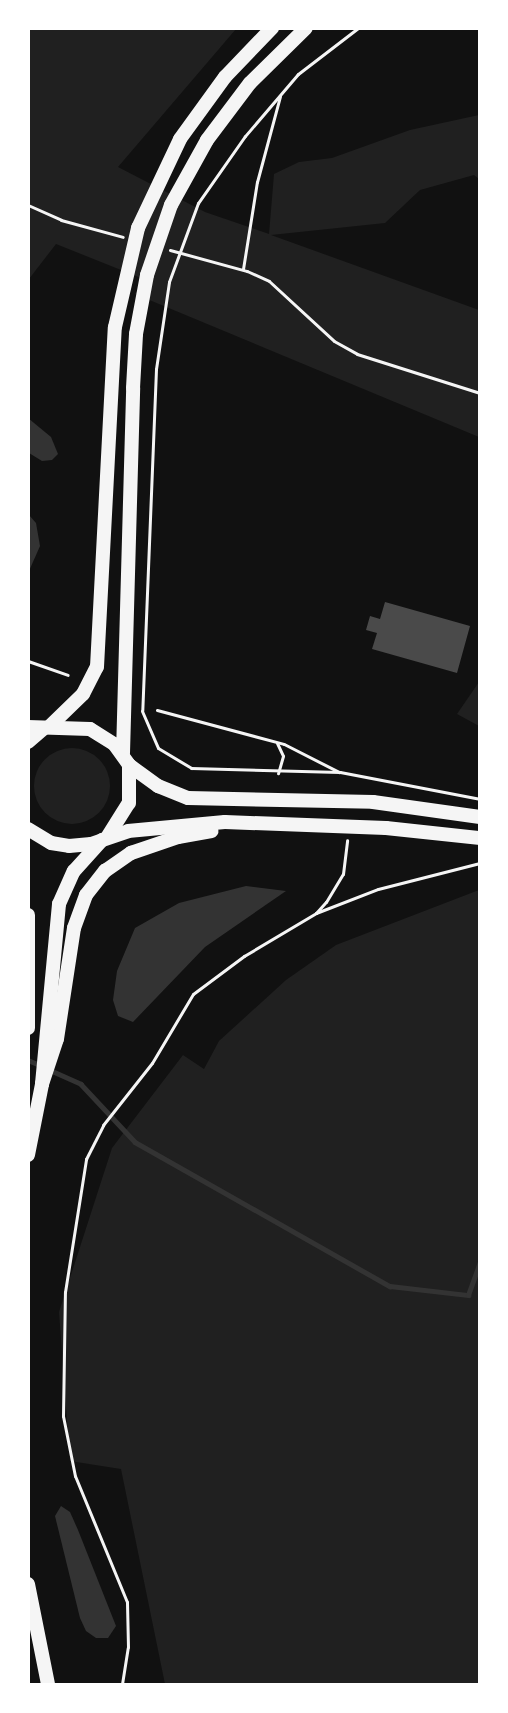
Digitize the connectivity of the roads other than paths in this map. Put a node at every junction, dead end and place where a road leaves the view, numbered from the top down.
1 (272, 28) edge
2 (306, 28) edge
3 (28, 728) edge
4 (46, 728) junction
5 (28, 742) edge
6 (126, 759) junction
7 (480, 817) edge
8 (319, 826) junction
9 (28, 829) edge
10 (105, 838) junction
11 (480, 838) edge
12 (28, 915) edge
13 (30, 1008) edge
14 (55, 1013) junction
15 (28, 1028) edge
16 (28, 1155) edge
17 (28, 1584) edge
18 (48, 1684) edge

1 - 4 main road
2 - 6 main road
3 - 4 main road
4 - 5 main road
4 - 6 main road
6 - 7 main road
6 - 10 main road
8 - 10 main road
8 - 11 main road
8 - 14 main road
9 - 10 main road
10 - 14 main road
12 - 13 main road
13 - 15 main road
14 - 16 main road
17 - 18 main road

